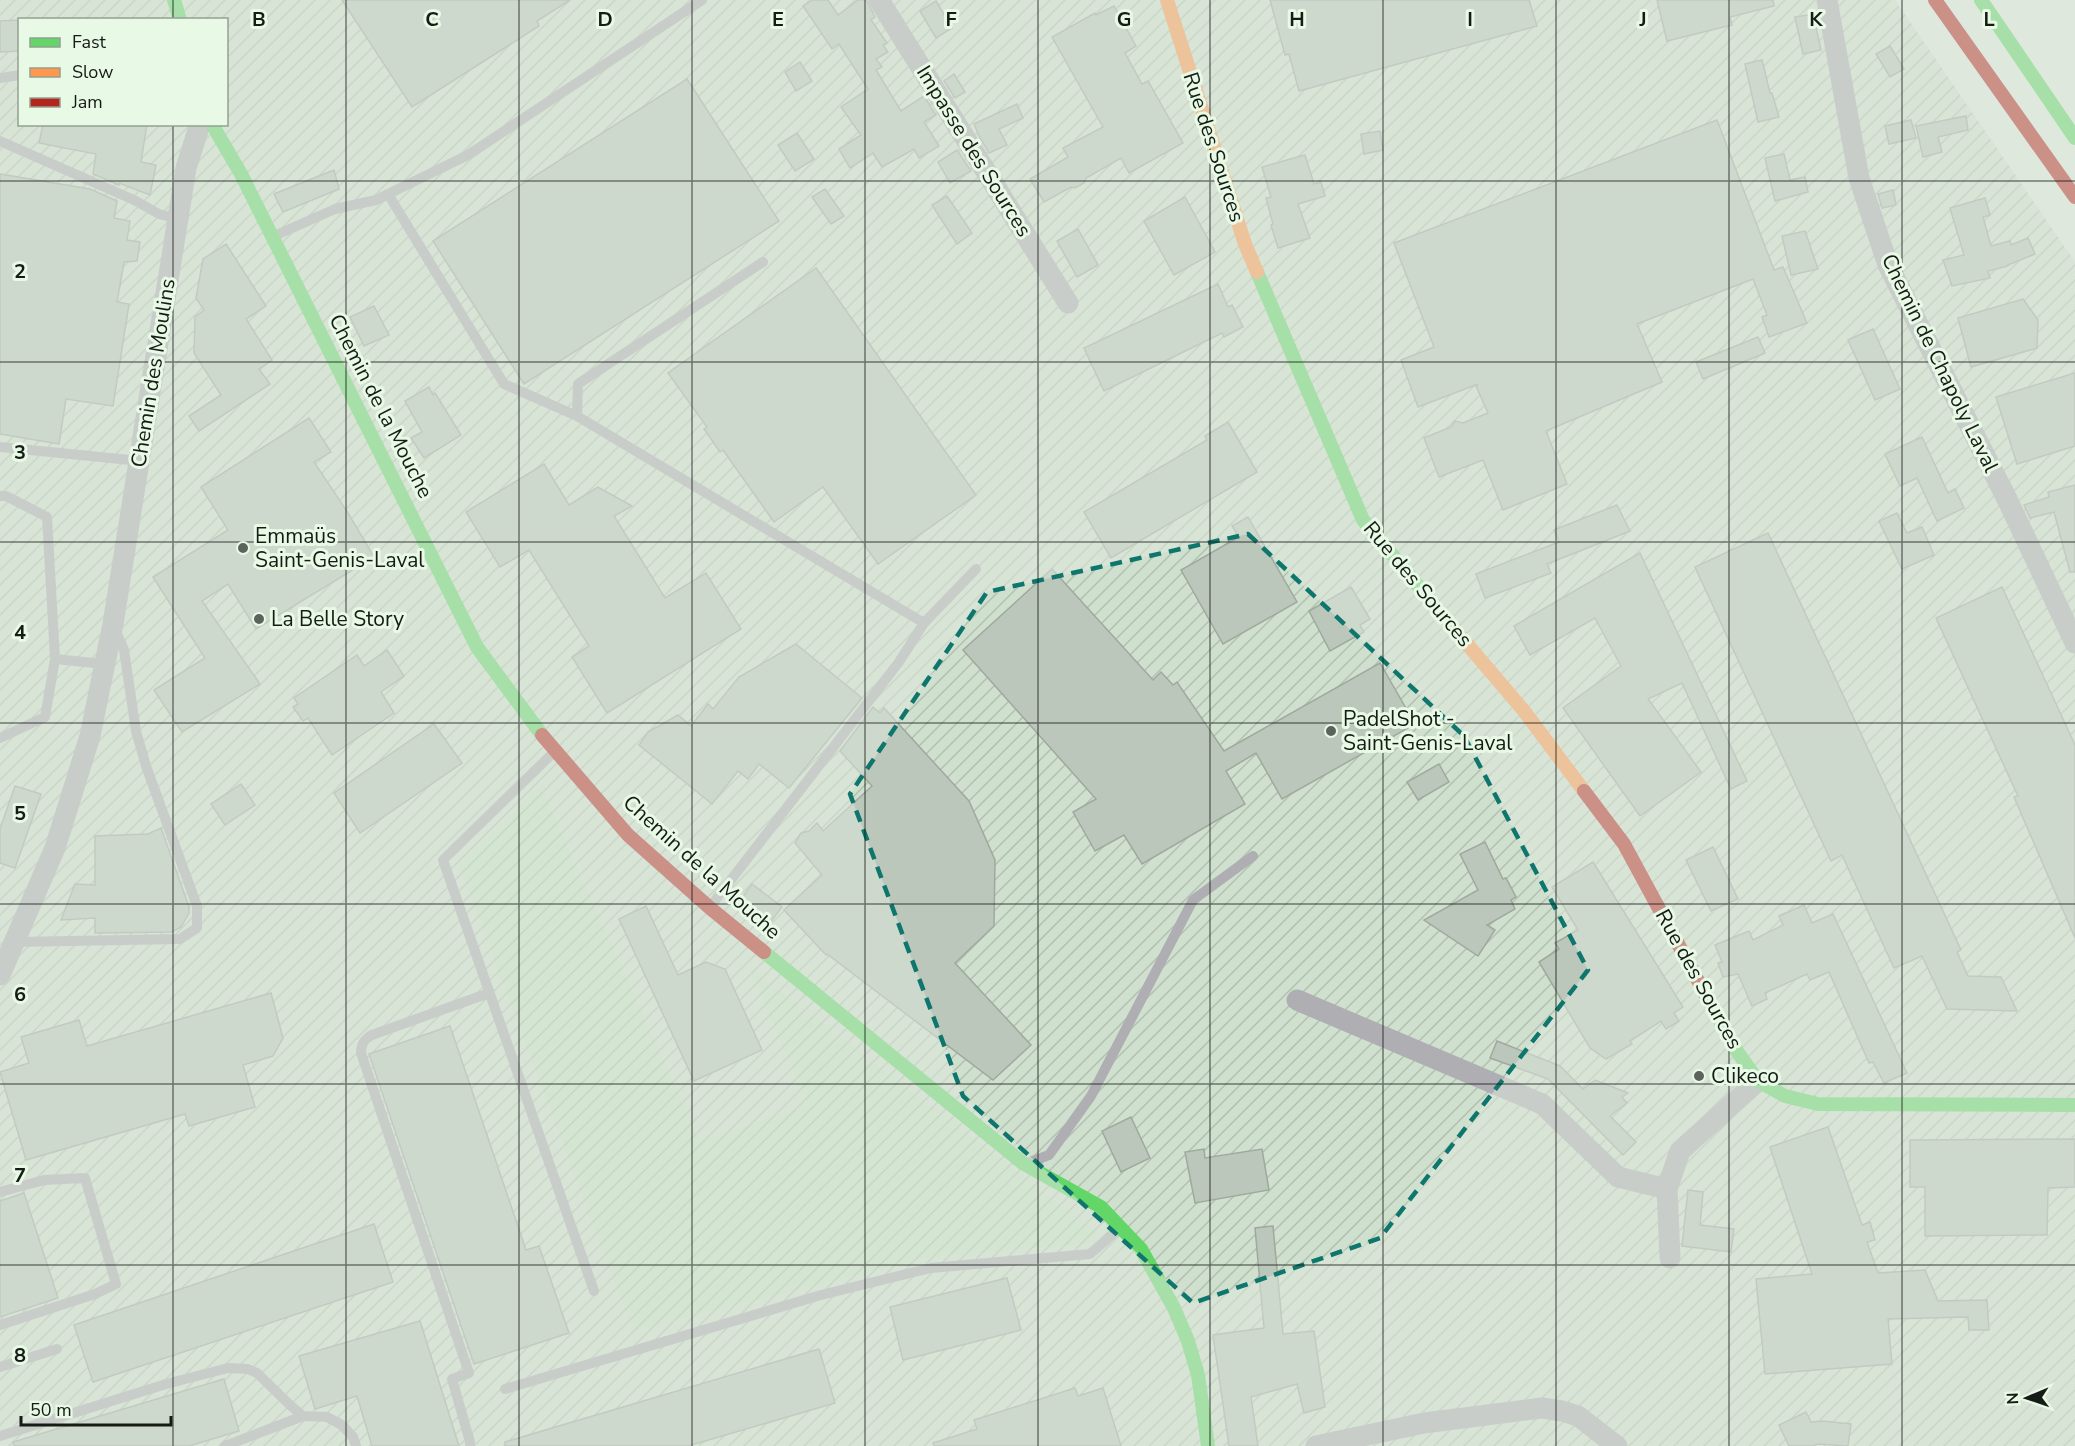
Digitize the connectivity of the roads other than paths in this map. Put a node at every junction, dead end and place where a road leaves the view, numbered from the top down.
1 (174, 0) edge
2 (702, 0) edge
3 (879, 0) edge
4 (1167, 0) edge
5 (1827, 0) edge
6 (1935, 0) edge
7 (1981, 0) edge
8 (179, 18) edge
9 (18, 75) edge
10 (0, 78) edge
11 (199, 126) edge
12 (213, 126) edge
13 (2075, 138) edge
14 (0, 141) edge
15 (388, 194) junction
16 (2075, 197) edge
17 (178, 219) junction
18 (273, 237) junction
19 (763, 262) dead end
20 (1068, 303) dead end
21 (577, 416) junction
22 (0, 447) edge
23 (140, 461) junction
24 (0, 496) edge
25 (976, 569) dead end
26 (924, 623) junction
27 (113, 624) junction
28 (2075, 643) edge
29 (55, 659) junction
30 (104, 664) junction
31 (0, 738) edge
32 (555, 752) junction
33 (1253, 856) dead end
34 (710, 908) junction
35 (15, 942) junction
36 (0, 975) edge
37 (489, 993) junction
38 (1297, 1000) dead end
39 (1758, 1081) junction
40 (2075, 1105) edge
41 (1024, 1164) junction
42 (1667, 1189) junction
43 (0, 1192) edge
44 (1120, 1228) junction
45 (1670, 1258) dead end
46 (594, 1291) dead end
47 (0, 1325) edge
48 (57, 1349) dead end
49 (0, 1367) edge
50 (505, 1389) dead end
51 (303, 1416) junction
52 (0, 1436) edge
53 (225, 1446) edge
54 (356, 1446) edge
55 (470, 1446) edge
56 (1208, 1446) edge
57 (1316, 1446) edge
58 (1617, 1446) edge

1 - 8 main road
2 - 15 lane
3 - 20 street, Impasse des Sources
4 - 39 main road, Rue des Sources
5 - 28 street, Chemin de Chapoly Laval
6 - 16 main road
7 - 13 main road
9 - 10 lane
11 - 17 street, Chemin des Moulins
12 - 18 main road, Chemin de la Mouche
14 - 17 lane
15 - 18 lane
15 - 21 lane
17 - 23 street, Chemin des Moulins
18 - 32 main road, Chemin de la Mouche
19 - 21 lane
21 - 26 lane
22 - 23 lane
23 - 27 street, Chemin des Moulins
24 - 29 lane
25 - 26 lane
26 - 34 lane
27 - 30 street, Chemin des Moulins
27 - 35 lane
29 - 30 lane
29 - 31 lane
30 - 35 street, Chemin des Moulins
32 - 34 main road, Chemin de la Mouche
32 - 37 lane
33 - 41 lane
34 - 41 main road, Chemin de la Mouche
35 - 36 street, Chemin des Moulins
37 - 46 lane
37 - 55 lane
38 - 42 street
39 - 40 main road, Rue des Sources
39 - 42 street
41 - 44 main road, Chemin de la Mouche
42 - 45 street
43 - 47 lane
44 - 50 lane
44 - 56 main road, Chemin de la Mouche
48 - 49 lane
51 - 52 lane
51 - 53 lane
51 - 54 lane
57 - 58 street

